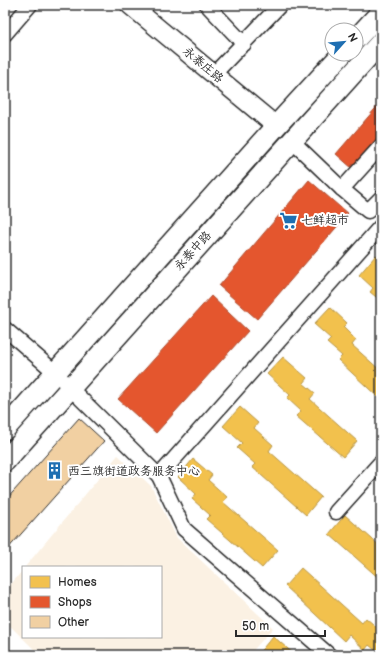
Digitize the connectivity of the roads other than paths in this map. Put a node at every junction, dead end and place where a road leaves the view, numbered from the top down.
1 (30, 5) edge
2 (130, 5) edge
3 (207, 5) edge
4 (280, 5) edge
5 (381, 12) edge
6 (364, 30) edge
7 (6, 32) edge
8 (381, 42) edge
9 (244, 44) junction
10 (335, 62) edge
11 (214, 74) junction
12 (276, 126) junction
13 (292, 141) junction
14 (381, 146) edge
15 (342, 189) junction
16 (381, 198) edge
17 (381, 226) edge
18 (5, 329) edge
19 (56, 373) junction
20 (70, 388) junction
21 (5, 429) edge
22 (5, 461) edge
23 (381, 462) edge
24 (158, 476) junction
25 (336, 512) dead end
26 (329, 655) edge

1 - 7 street
2 - 11 street, 永泰庄路
3 - 9 street
4 - 9 street
5 - 6 main road
8 - 13 main road, 永泰中路
9 - 11 street
10 - 12 main road, 永泰中路
11 - 12 street, 永泰庄路
12 - 19 main road, 永泰中路
13 - 15 street
13 - 20 main road, 永泰中路
14 - 15 street
15 - 16 street
17 - 24 street
18 - 19 street
19 - 20 street
19 - 21 main road, 永泰中路
20 - 22 main road, 永泰中路
20 - 24 street
23 - 25 street
24 - 26 street

